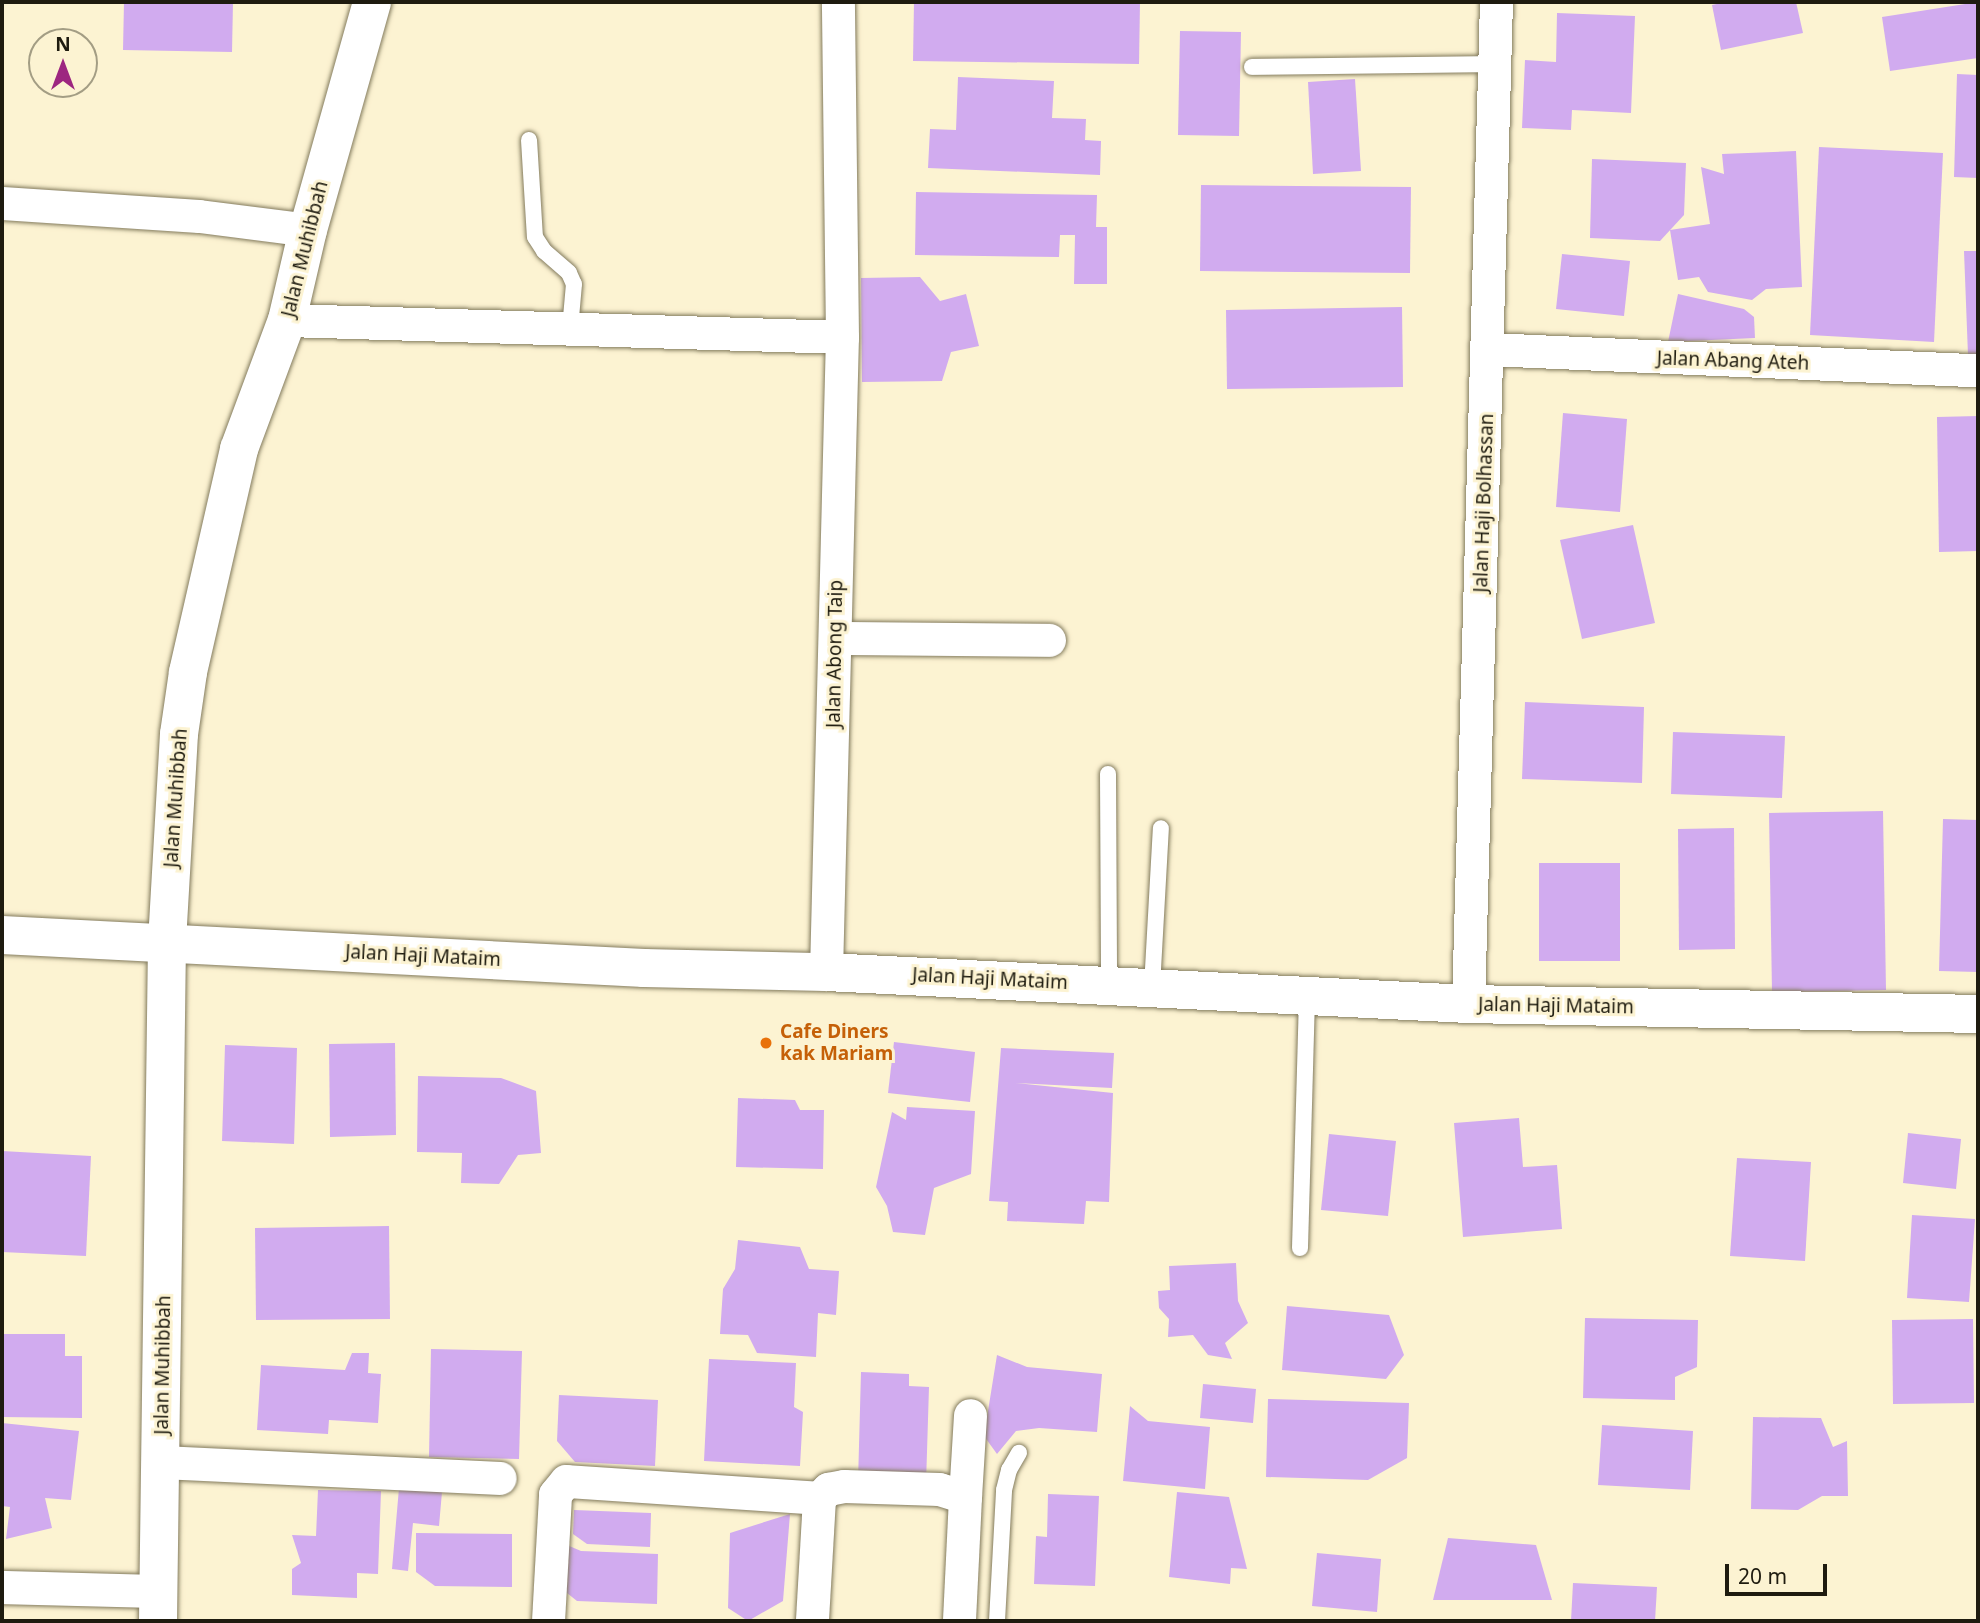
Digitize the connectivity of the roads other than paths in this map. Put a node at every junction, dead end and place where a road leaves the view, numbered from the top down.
1 (373, 2) edge
2 (838, 2) edge
3 (1496, 2) edge
4 (1492, 64) junction
5 (1252, 66) dead end
6 (529, 140) dead end
7 (2, 203) edge
8 (308, 230) junction
9 (287, 320) junction
10 (570, 329) junction
11 (842, 337) junction
12 (1489, 349) junction
13 (1978, 370) edge
14 (835, 638) junction
15 (1049, 640) dead end
16 (1108, 774) dead end
17 (1161, 828) dead end
18 (2, 935) edge
19 (167, 942) junction
20 (826, 972) junction
21 (1109, 985) junction
22 (1152, 987) junction
23 (1307, 997) junction
24 (1468, 1004) junction
25 (1978, 1014) edge
26 (1300, 1248) dead end
27 (970, 1415) dead end
28 (1019, 1453) dead end
29 (162, 1462) junction
30 (500, 1478) dead end
31 (965, 1497) junction
32 (819, 1498) junction
33 (2, 1587) edge
34 (158, 1606) edge
35 (548, 1621) edge
36 (812, 1621) edge
37 (959, 1621) edge
38 (998, 1621) edge

1 - 8 street, Jalan Muhibbah
2 - 11 street, Jalan Abong Taip
3 - 4 street, Jalan Haji Bolhassan
4 - 5 lane
4 - 12 street, Jalan Haji Bolhassan
6 - 10 lane
7 - 8 street
8 - 9 street, Jalan Muhibbah
9 - 10 street
9 - 19 street, Jalan Muhibbah
10 - 11 street
11 - 14 street, Jalan Abong Taip
12 - 13 street, Jalan Abang Ateh
12 - 24 street, Jalan Haji Bolhassan
14 - 15 street
14 - 20 street, Jalan Abong Taip
16 - 21 lane
17 - 22 lane
18 - 19 street, Jalan Haji Mataim
19 - 20 street, Jalan Haji Mataim
19 - 29 street, Jalan Muhibbah
20 - 21 street, Jalan Haji Mataim
21 - 22 street, Jalan Haji Mataim
22 - 23 street, Jalan Haji Mataim
23 - 24 street, Jalan Haji Mataim
23 - 26 lane
24 - 25 street, Jalan Haji Mataim
27 - 31 street
28 - 38 lane
29 - 30 street
29 - 34 street, Jalan Muhibbah
31 - 32 street
31 - 37 street
32 - 35 street
32 - 36 street
33 - 34 street

